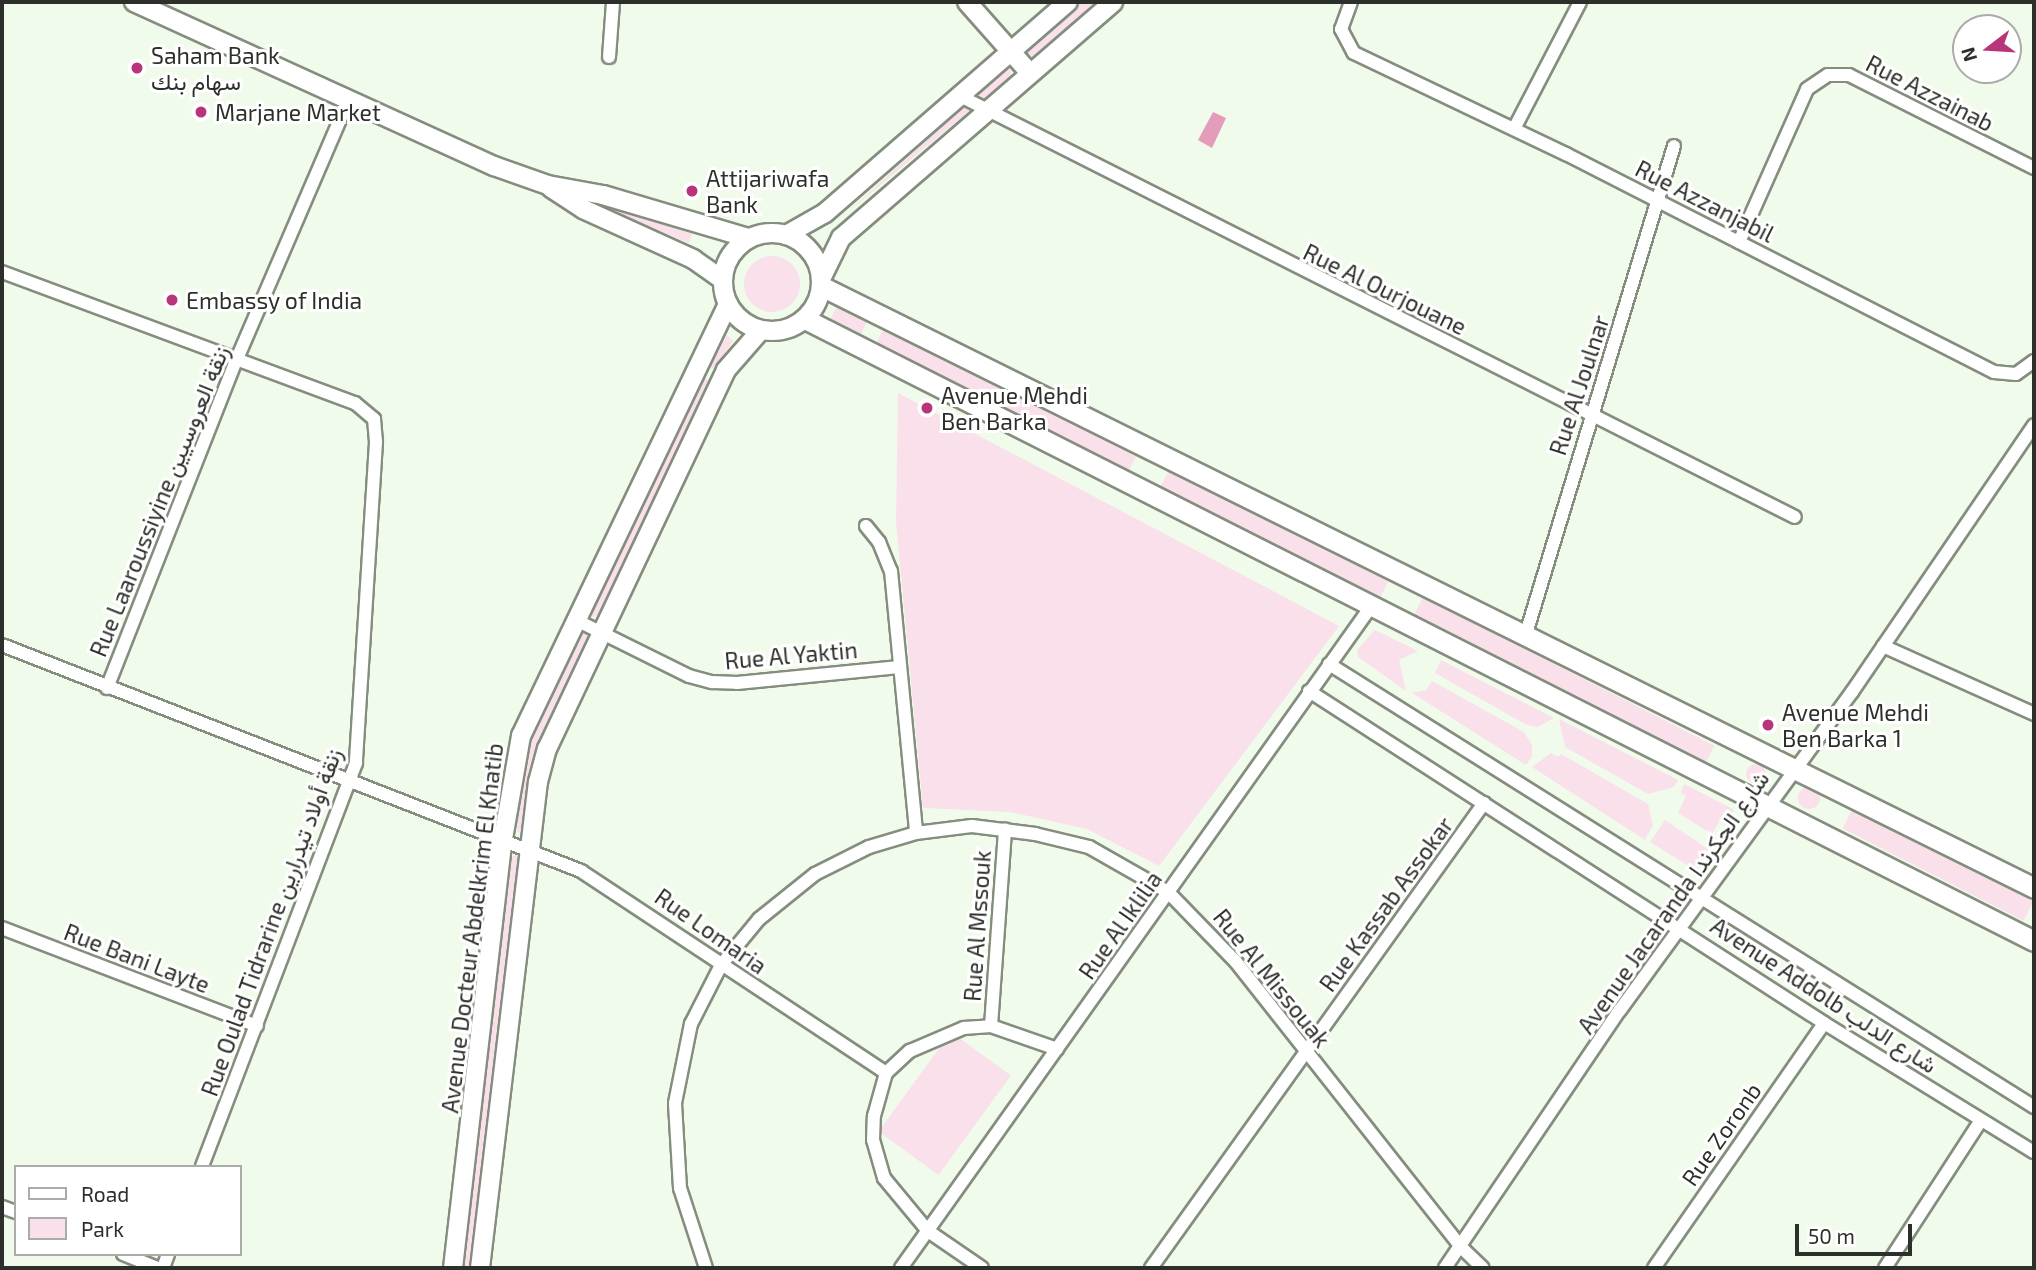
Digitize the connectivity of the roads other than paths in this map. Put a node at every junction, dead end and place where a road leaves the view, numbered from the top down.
1 (134, 2) edge
2 (612, 2) edge
3 (967, 2) edge
4 (1068, 2) edge
5 (1113, 2) edge
6 (1351, 2) edge
7 (1580, 2) edge
8 (1010, 50) junction
9 (609, 57) dead end
10 (1029, 72) junction
11 (958, 95) junction
12 (349, 98) junction
13 (984, 111) junction
14 (1514, 129) junction
15 (1674, 146) dead end
16 (2034, 168) edge
17 (548, 186) junction
18 (1661, 202) junction
19 (786, 234) junction
20 (748, 238) junction
21 (1739, 242) junction
22 (2, 272) edge
23 (722, 279) junction
24 (821, 282) junction
25 (728, 304) junction
26 (805, 319) junction
27 (761, 330) junction
28 (236, 361) junction
29 (2034, 361) edge
30 (1590, 415) junction
31 (2034, 425) edge
32 (1795, 517) dead end
33 (866, 527) dead end
34 (1372, 605) junction
35 (574, 619) junction
36 (601, 630) junction
37 (1525, 637) junction
38 (2, 645) edge
39 (1883, 646) junction
40 (1329, 664) junction
41 (899, 667) junction
42 (107, 688) junction
43 (1309, 691) junction
44 (2033, 712) edge
45 (1791, 770) junction
46 (350, 782) junction
47 (1484, 803) junction
48 (1768, 804) junction
49 (1005, 829) junction
50 (916, 833) junction
51 (503, 839) junction
52 (530, 849) junction
53 (2034, 888) edge
54 (1168, 892) junction
55 (1703, 898) junction
56 (2, 928) edge
57 (1681, 928) junction
58 (2034, 942) edge
59 (720, 965) junction
60 (1824, 1023) junction
61 (257, 1026) junction
62 (990, 1026) junction
63 (1057, 1049) junction
64 (1305, 1052) junction
65 (886, 1073) junction
66 (2034, 1107) edge
67 (1981, 1120) junction
68 (2034, 1152) edge
69 (203, 1165) edge
70 (928, 1231) junction
71 (1461, 1247) junction
72 (128, 1256) edge
73 (161, 1268) edge
74 (453, 1268) edge
75 (480, 1268) edge
76 (706, 1268) edge
77 (901, 1268) edge
78 (982, 1268) edge
79 (1151, 1268) edge
80 (1445, 1268) edge
81 (1483, 1268) edge
82 (1654, 1268) edge
83 (1885, 1268) edge

1 - 12 main road
2 - 9 street
3 - 8 main road
4 - 8 main road
5 - 10 main road
6 - 14 street, Rue Azzanjabil
7 - 14 street
8 - 10 main road
8 - 11 main road
10 - 13 main road
11 - 13 street, Rue Al Ourjouane
11 - 19 main road
12 - 17 main road
12 - 28 street, Rue Laaroussiyine زنقة العروسيين
13 - 24 main road
13 - 30 street, Rue Al Ourjouane
14 - 18 street, Rue Azzanjabil
15 - 18 street, Rue Al Joulnar
16 - 21 street, Rue Azzainab
17 - 20 main road
17 - 23 main road
18 - 21 street, Rue Azzanjabil
18 - 30 street, Rue Al Joulnar
19 - 20 main road
19 - 24 main road
20 - 23 main road
21 - 29 street, Rue Azzanjabil
22 - 28 street, Rue Oulad Tidrarine زنقة أولاد تيدرارين
23 - 25 main road
24 - 26 main road
24 - 37 main road
25 - 27 main road
25 - 35 main road, Avenue Docteur Abdelkrim El Khatib
26 - 27 main road
26 - 34 main road
27 - 36 main road, Avenue Docteur Abdelkrim El Khatib
28 - 42 street, Rue Laaroussiyine زنقة العروسيين
28 - 46 street, Rue Oulad Tidrarine زنقة أولاد تيدرارين
30 - 32 street, Rue Al Ourjouane
30 - 37 street, Rue Al Joulnar
31 - 39 street, Avenue Jacaranda شارع الجكرندا
33 - 41 street
34 - 40 street, Rue Al Iklilia
34 - 48 main road
35 - 36 street, Rue Al Yaktin
35 - 51 main road, Avenue Docteur Abdelkrim El Khatib
36 - 41 street, Rue Al Yaktin
36 - 52 main road, Avenue Docteur Abdelkrim El Khatib
37 - 45 main road
38 - 42 street, Rue Lomaria
39 - 44 street
39 - 45 street, Avenue Jacaranda شارع الجكرندا
40 - 43 street, Rue Al Iklilia
40 - 55 street, Avenue Addolb شارع الدلب
41 - 50 street
42 - 46 street, Rue Lomaria
43 - 47 street, Avenue Addolb شارع الدلب
43 - 54 street, Rue Al Iklilia
45 - 48 street, Avenue Jacaranda شارع الجكرندا
45 - 53 main road
46 - 51 street, Rue Lomaria
46 - 61 street, Rue Oulad Tidrarine زنقة أولاد تيدرارين
47 - 57 street, Avenue Addolb شارع الدلب
47 - 64 street, Rue Kassab Assokar
48 - 55 street, Avenue Jacaranda شارع الجكرندا
48 - 58 main road
49 - 50 street, Rue Al Missouak
49 - 54 street, Rue Al Missouak
49 - 62 street, Rue Al Mssouk
50 - 59 street, Rue Al Missouak
51 - 52 street, Rue Lomaria
51 - 74 main road, Avenue Docteur Abdelkrim El Khatib
52 - 59 street, Rue Lomaria
52 - 75 main road, Avenue Docteur Abdelkrim El Khatib
54 - 63 street, Rue Al Iklilia
54 - 64 street, Rue Al Missouak
55 - 57 street, Avenue Jacaranda شارع الجكرندا
55 - 66 street, Avenue Addolb شارع الدلب
56 - 61 street, Rue Bani Layte
57 - 60 street, Avenue Addolb شارع الدلب
57 - 71 street, Avenue Jacaranda شارع الجكرندا
59 - 65 street, Rue Lomaria
59 - 76 street, Rue Al Missouak
60 - 67 street, Avenue Addolb شارع الدلب
60 - 82 street, Rue Zoronb
61 - 69 street, Rue Oulad Tidrarine زنقة أولاد تيدرارين
62 - 63 street
62 - 65 street
63 - 70 street, Rue Al Iklilia
64 - 71 street, Rue Al Missouak
64 - 79 street, Rue Kassab Assokar
65 - 70 street
67 - 68 street, Avenue Addolb شارع الدلب
67 - 83 street
70 - 77 street, Rue Al Iklilia
70 - 78 street
71 - 80 street, Avenue Jacaranda شارع الجكرندا
71 - 81 street, Rue Al Missouak
72 - 73 street

